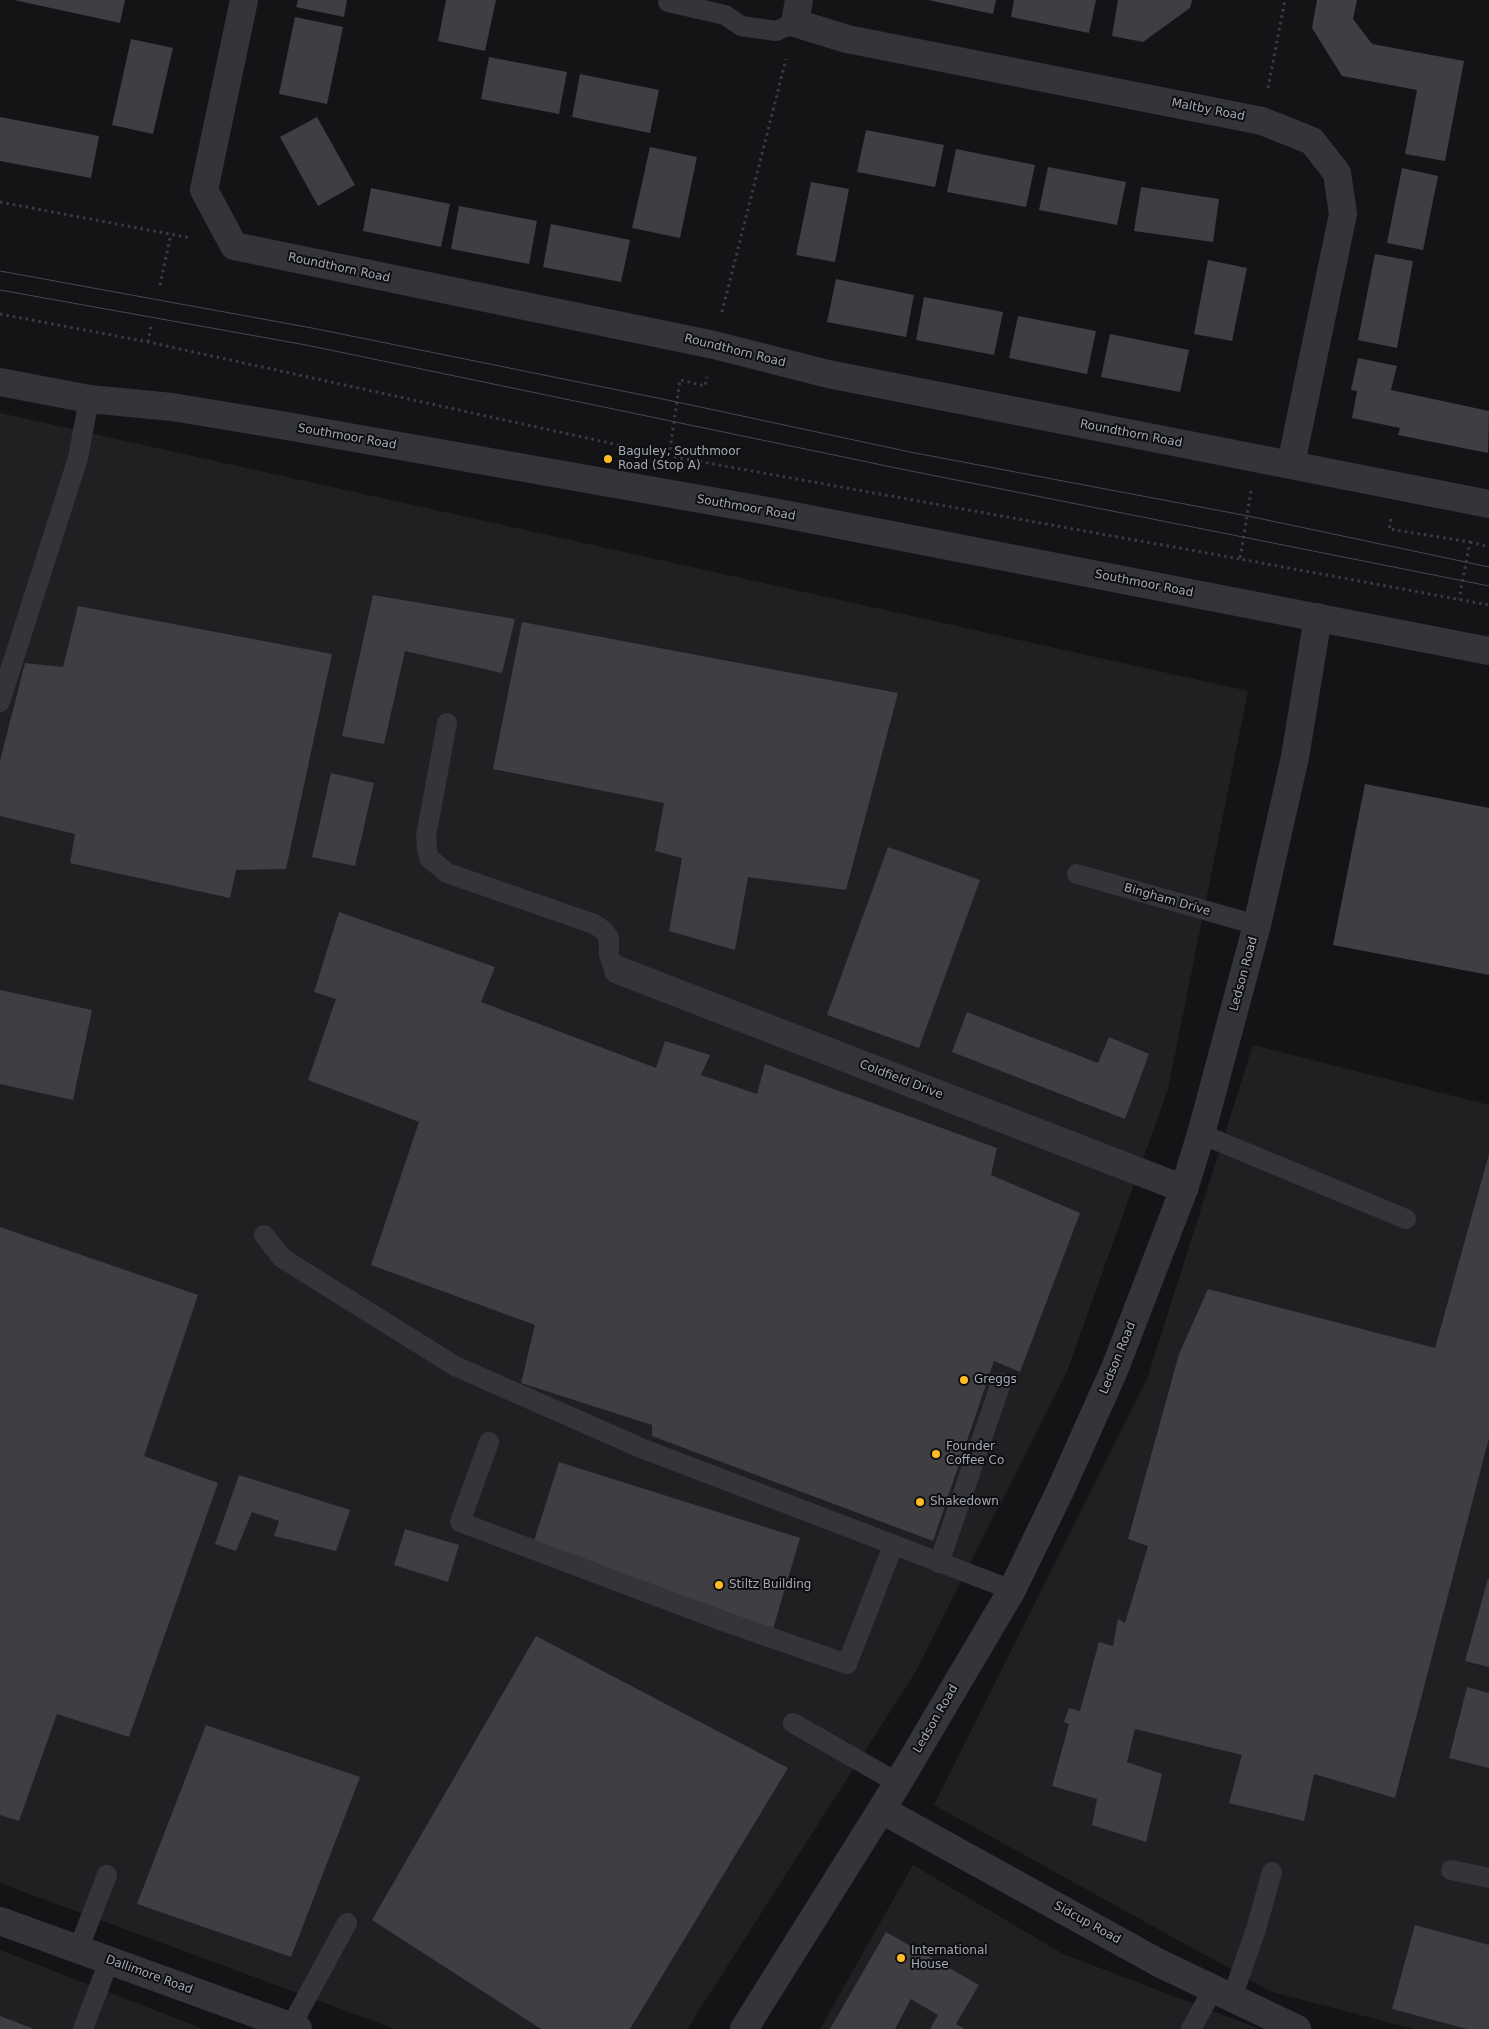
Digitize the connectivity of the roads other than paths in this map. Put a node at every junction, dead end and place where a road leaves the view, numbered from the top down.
1 (244, 0) edge
2 (668, 2) dead end
3 (797, 11) edge
4 (0, 382) edge
5 (89, 399) junction
6 (1291, 464) junction
7 (1489, 504) edge
8 (1318, 617) junction
9 (1489, 651) edge
10 (0, 702) edge
11 (447, 723) dead end
12 (1077, 874) dead end
13 (1258, 925) junction
14 (618, 970) joint
15 (1201, 1134) junction
16 (1184, 1189) junction
17 (1406, 1219) dead end
18 (264, 1235) dead end
19 (1001, 1383) dead end
20 (489, 1442) dead end
21 (893, 1546) junction
22 (939, 1563) junction
23 (1012, 1590) junction
24 (793, 1723) dead end
25 (898, 1784) junction
26 (882, 1810) junction
27 (1451, 1870) dead end
28 (1272, 1872) dead end
29 (107, 1875) dead end
30 (1489, 1878) edge
31 (0, 1921) edge
32 (348, 1923) dead end
33 (78, 1950) junction
34 (109, 1961) junction
35 (1223, 1994) junction
36 (295, 2028) edge
37 (83, 2029) edge
38 (744, 2029) edge
39 (1191, 2029) edge
40 (1296, 2029) edge

1 - 6 street, Roundthorn Road
2 - 3 lane
3 - 6 street, Maltby Road
4 - 5 street, Southmoor Road
5 - 8 street, Southmoor Road
5 - 10 lane
6 - 7 street, Roundthorn Road
8 - 9 street, Southmoor Road
8 - 13 street, Ledson Road
11 - 14 lane
12 - 13 lane, Bingham Drive
13 - 15 street, Ledson Road
14 - 16 street, Coldfield Drive
15 - 16 street, Ledson Road
15 - 17 lane
16 - 23 street, Ledson Road
18 - 21 lane
19 - 22 lane
20 - 21 lane
21 - 22 lane
22 - 23 lane
23 - 25 street, Ledson Road
24 - 25 lane
25 - 26 street, Ledson Road
26 - 35 street, Sidcup Road
26 - 38 street, Ledson Road
27 - 30 lane
28 - 35 lane
29 - 33 lane
31 - 33 street, Dallimore Road
32 - 36 lane
33 - 34 street, Dallimore Road
34 - 36 street, Dallimore Road
34 - 37 lane
35 - 39 lane
35 - 40 street, Sidcup Road

